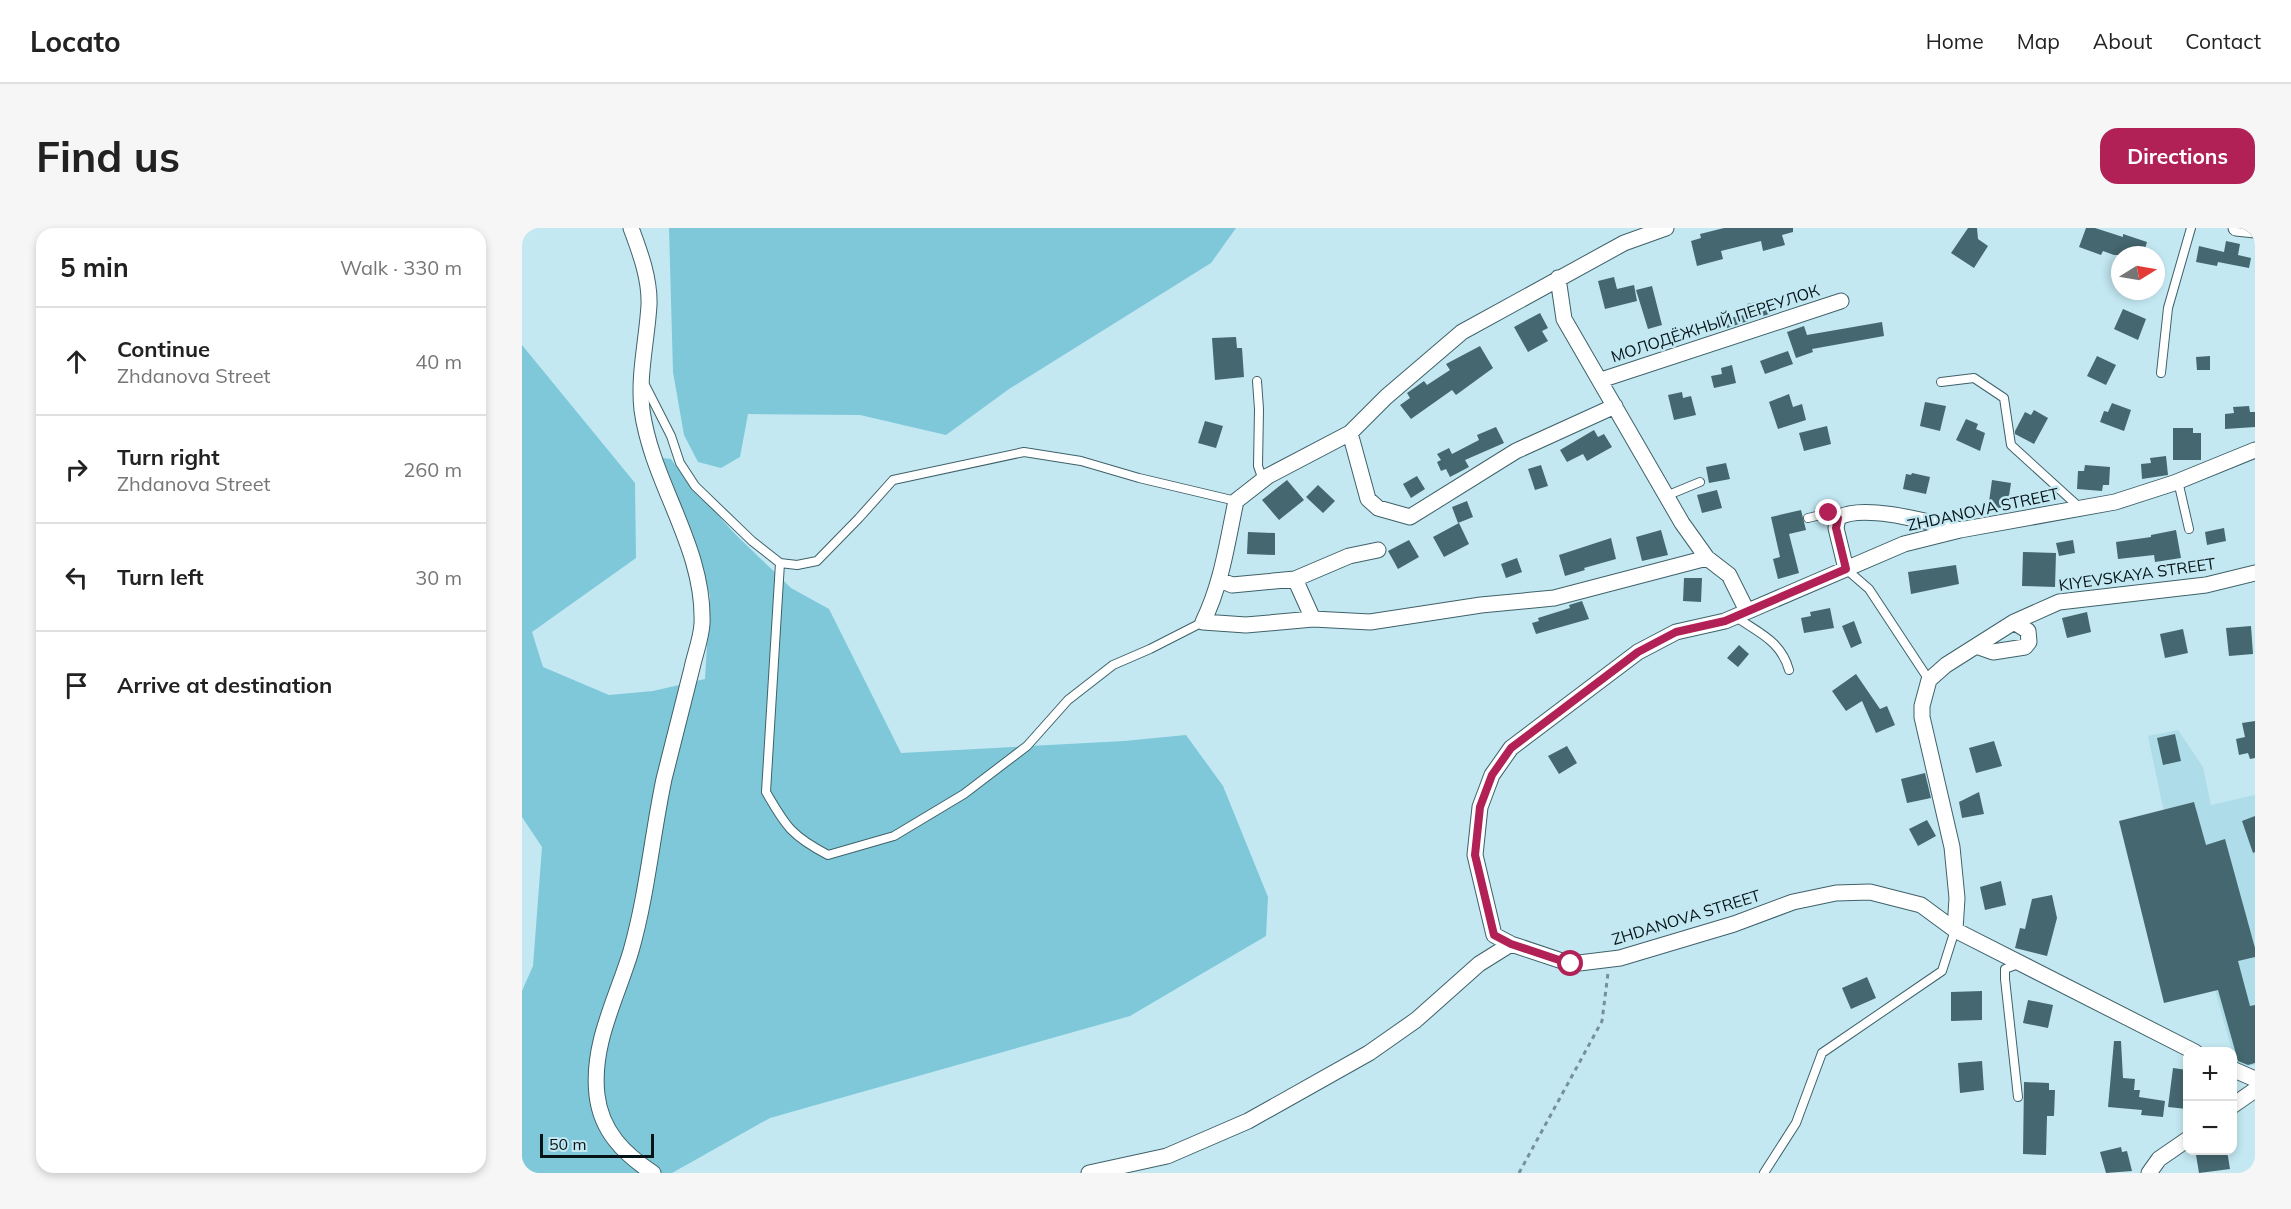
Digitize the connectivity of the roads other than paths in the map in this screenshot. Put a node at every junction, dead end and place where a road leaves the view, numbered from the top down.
1 (631, 228) edge
2 (1666, 228) edge
3 (2191, 228) edge
4 (2236, 228) edge
5 (2255, 230) edge
6 (1558, 278) junction
7 (1841, 301) dead end
8 (2161, 373) dead end
9 (642, 378) junction
10 (1601, 380) junction
11 (1257, 381) dead end
12 (1941, 382) dead end
13 (1615, 406) junction
14 (1350, 432) junction
15 (2255, 450) edge
16 (1263, 480) junction
17 (2178, 481) junction
18 (1700, 483) dead end
19 (1666, 496) junction
20 (1236, 501) junction
21 (2080, 508) junction
22 (1808, 518) dead end
23 (1838, 518) junction
24 (1912, 518) junction
25 (2189, 529) dead end
26 (1960, 530) junction
27 (1904, 544) junction
28 (1378, 550) dead end
29 (1707, 558) junction
30 (780, 563) junction
31 (1846, 569) junction
32 (2255, 573) edge
33 (1295, 579) junction
34 (1220, 580) junction
35 (1741, 614) junction
36 (1314, 619) junction
37 (1203, 622) junction
38 (2014, 622) junction
39 (1976, 646) junction
40 (1789, 670) dead end
41 (1929, 680) junction
42 (1955, 930) junction
43 (1511, 944) junction
44 (2018, 964) junction
45 (2186, 1047) edge
46 (2237, 1071) edge
47 (2255, 1079) edge
48 (2255, 1090) edge
49 (2018, 1097) dead end
50 (2237, 1103) edge
51 (2183, 1142) edge
52 (653, 1173) edge
53 (1089, 1173) edge
54 (1764, 1173) edge
55 (2149, 1173) edge

1 - 9 street
2 - 6 street
3 - 8 lane
4 - 5 street
6 - 10 street
6 - 14 street
7 - 10 street, МОЛОДЁЖНЫЙ ПЕРЕУЛОК
9 - 30 lane
9 - 52 street
10 - 13 street
11 - 16 lane
12 - 21 lane
13 - 14 street
13 - 19 street
14 - 16 street
15 - 17 street, ZHDANOVA STREET
16 - 20 street
17 - 21 street, ZHDANOVA STREET
17 - 25 lane
18 - 19 lane
19 - 29 street
20 - 30 lane
20 - 34 street
21 - 26 street, ZHDANOVA STREET
22 - 23 lane
23 - 24 street
23 - 31 street
24 - 26 street
24 - 27 street
26 - 27 street, ZHDANOVA STREET
27 - 31 street, ZHDANOVA STREET
28 - 33 street
29 - 35 street
29 - 36 street
30 - 37 lane
31 - 35 street, ZHDANOVA STREET
31 - 41 lane
32 - 38 street, KIYEVSKAYA STREET
33 - 34 street
33 - 36 street
34 - 37 street
35 - 40 lane
35 - 43 street, ZHDANOVA STREET
36 - 37 street
38 - 39 street, KIYEVSKAYA STREET
38 - 39 street
39 - 41 street, KIYEVSKAYA STREET
41 - 42 street
42 - 43 street, ZHDANOVA STREET
42 - 44 street, ZHDANOVA STREET
42 - 54 lane
43 - 53 street
44 - 45 street, ZHDANOVA STREET
44 - 49 lane
46 - 47 street
48 - 50 street
51 - 55 street

